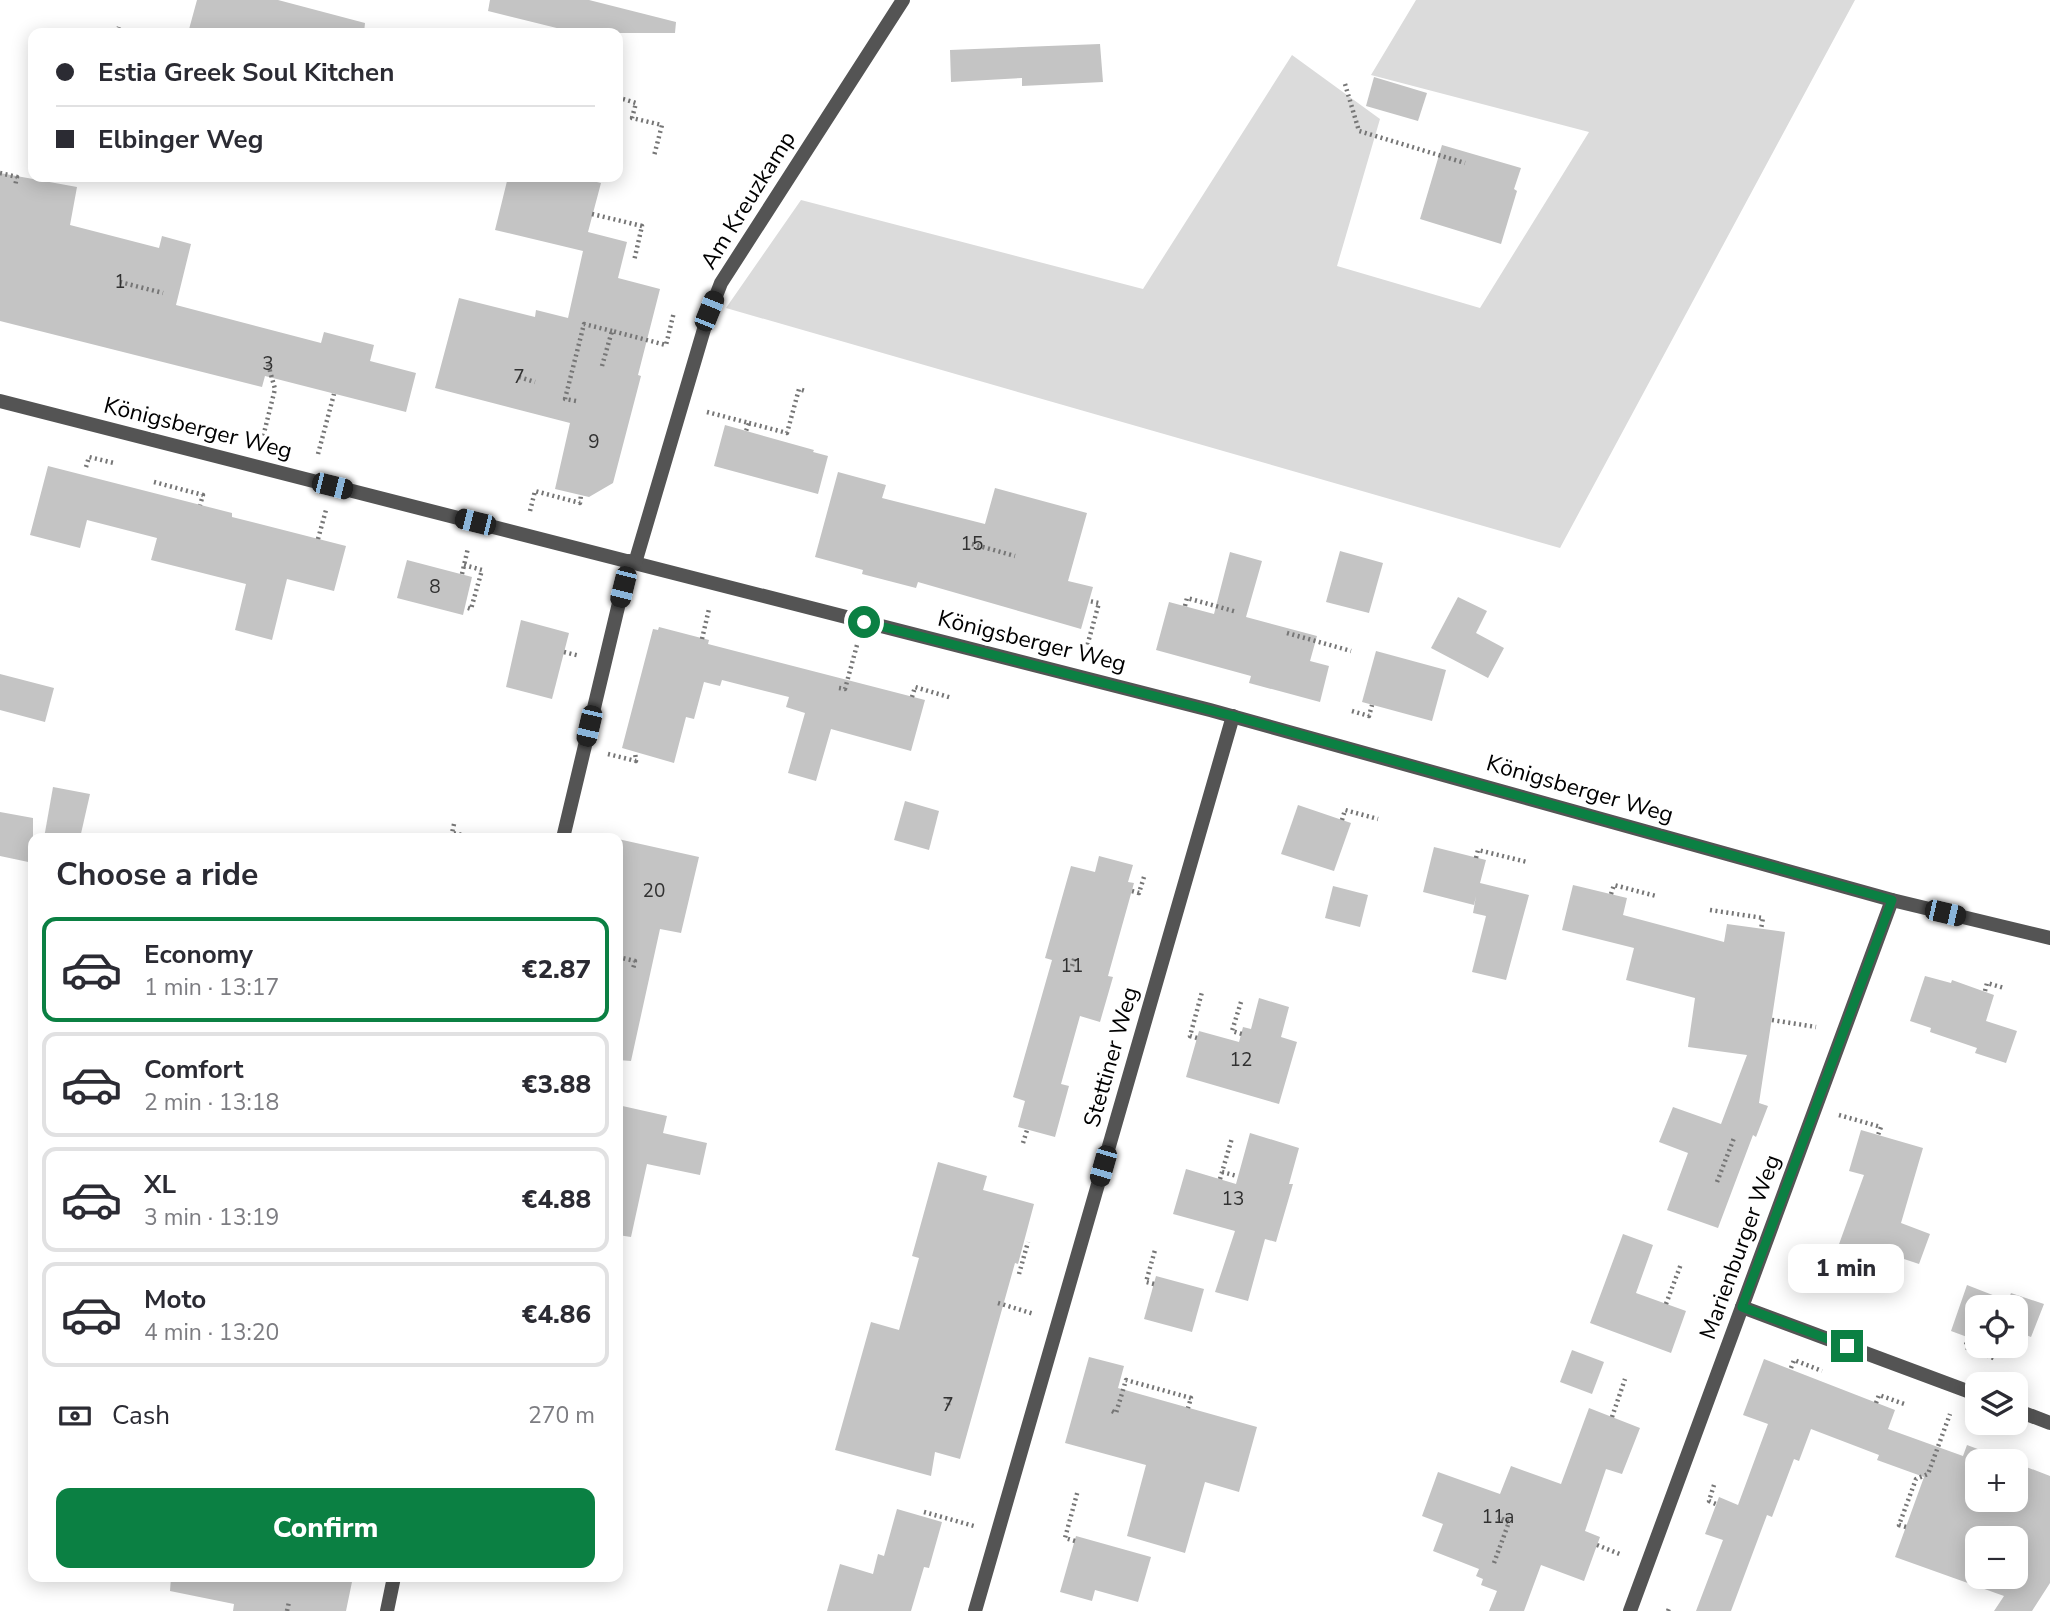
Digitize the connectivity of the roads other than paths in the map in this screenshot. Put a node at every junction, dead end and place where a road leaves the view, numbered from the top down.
1 (903, 0) edge
2 (0, 401) edge
3 (632, 562) junction
4 (1233, 716) junction
5 (564, 833) edge
6 (1892, 900) junction
7 (2050, 939) edge
8 (1742, 1307) junction
9 (1965, 1390) edge
10 (2028, 1415) edge
11 (2050, 1423) edge
12 (393, 1582) edge
13 (387, 1611) edge
14 (975, 1611) edge
15 (1630, 1611) edge

1 - 3 street, Am Kreuzkamp
2 - 3 street, Königsberger Weg
3 - 4 street, Königsberger Weg
3 - 5 street, Am Kreuzkamp
4 - 6 street, Königsberger Weg
4 - 14 street, Stettiner Weg
6 - 7 street, Königsberger Weg
6 - 8 street, Marienburger Weg
8 - 9 street
8 - 15 street, Marienburger Weg
10 - 11 street
12 - 13 street

